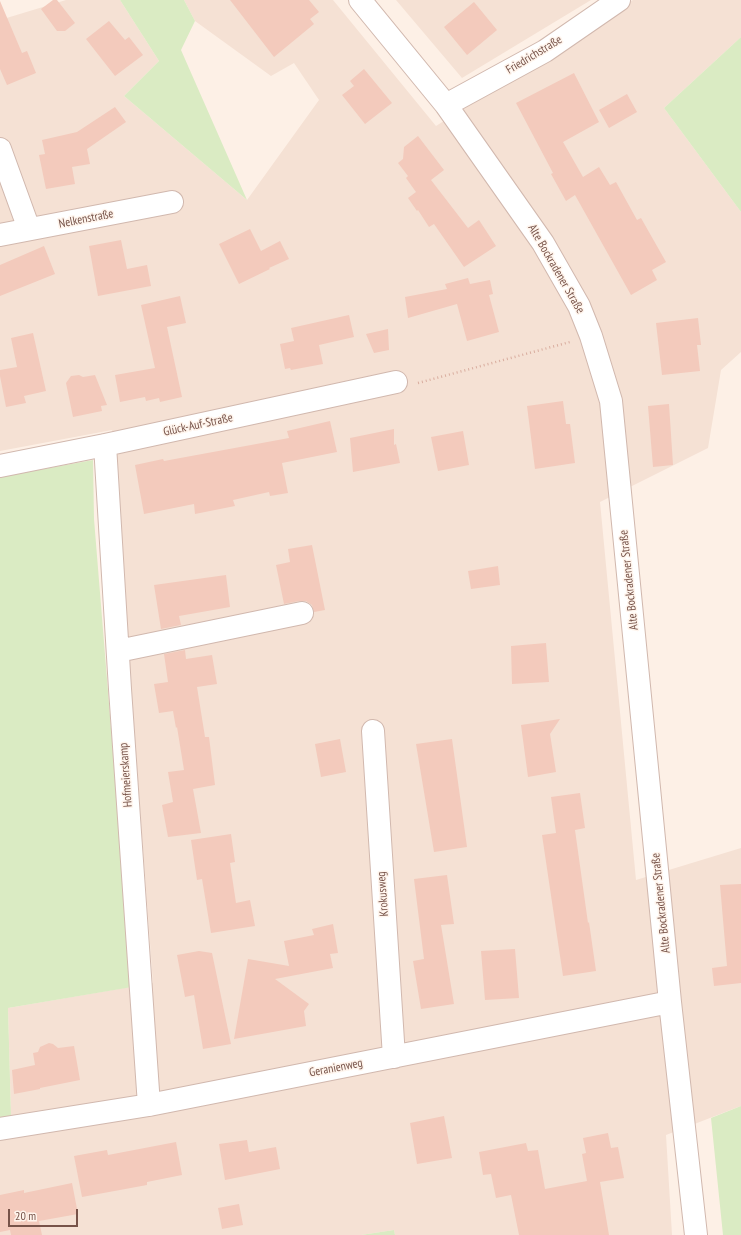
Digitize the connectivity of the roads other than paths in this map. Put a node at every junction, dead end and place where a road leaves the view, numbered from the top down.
1 (360, 0) edge
2 (619, 0) edge
3 (446, 105) junction
4 (0, 148) edge
5 (172, 202) dead end
6 (29, 229) junction
7 (0, 235) edge
8 (396, 382) road end
9 (105, 445) junction
10 (0, 466) edge
11 (302, 613) dead end
12 (118, 651) junction
13 (373, 731) dead end
14 (670, 1002) junction
15 (394, 1057) junction
16 (149, 1104) junction
17 (0, 1129) edge
18 (696, 1235) edge

1 - 3 street, Alte Bockradener Straße
2 - 3 street, Friedrichstraße
3 - 14 street, Alte Bockradener Straße
4 - 6 street
5 - 6 street, Nelkenstraße
6 - 7 street, Nelkenstraße
8 - 9 street, Glück-Auf-Straße
9 - 10 street, Glück-Auf-Straße
9 - 12 street, Hofmeierskamp
11 - 12 street
12 - 16 street, Hofmeierskamp
13 - 15 street, Krokusweg
14 - 15 street, Geranienweg
14 - 18 street, Alte Bockradener Straße
15 - 16 street, Geranienweg
16 - 17 street, Geranienweg

